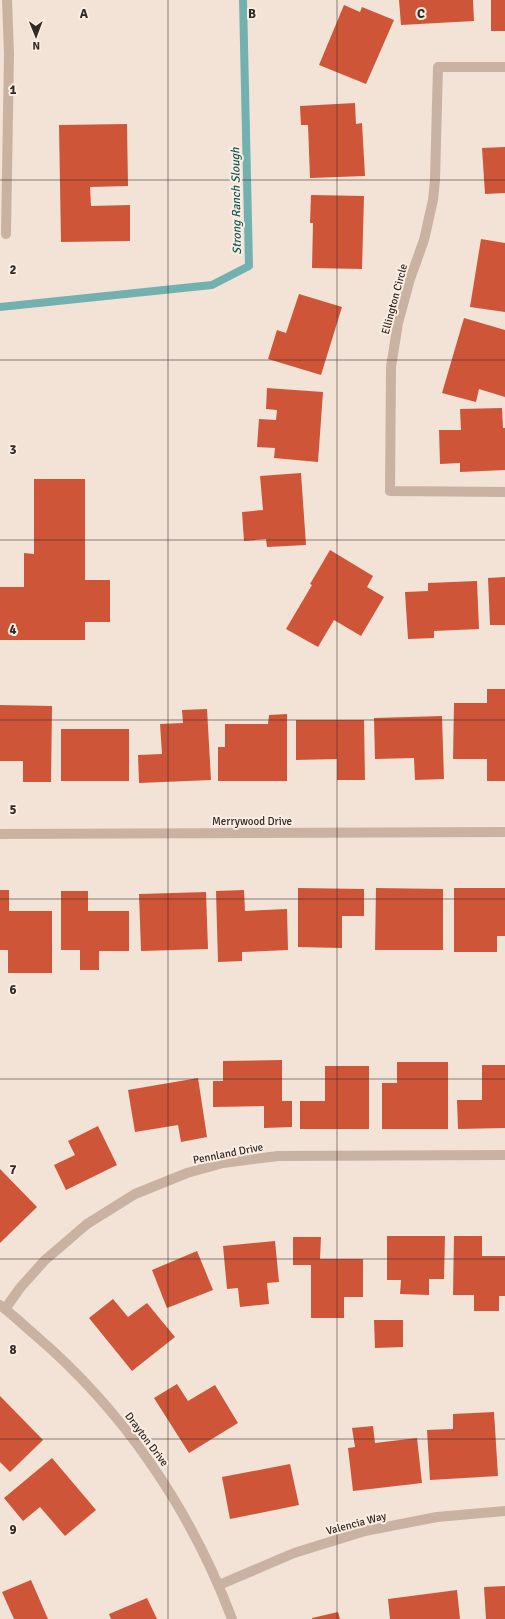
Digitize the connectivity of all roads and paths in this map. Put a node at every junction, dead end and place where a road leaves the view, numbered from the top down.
1 (8, 0) edge
2 (505, 67) edge
3 (6, 234) dead end
4 (505, 492) edge
5 (505, 832) edge
6 (0, 834) edge
7 (505, 1155) edge
8 (2, 1307) edge
9 (505, 1511) edge
10 (219, 1585) junction
11 (232, 1619) edge

1 - 3 street
2 - 4 street, Ellington Circle
5 - 6 street, Merrywood Drive
7 - 8 street, Pennland Drive
8 - 10 street, Drayton Drive
9 - 10 street, Valencia Way
10 - 11 street, Drayton Drive

